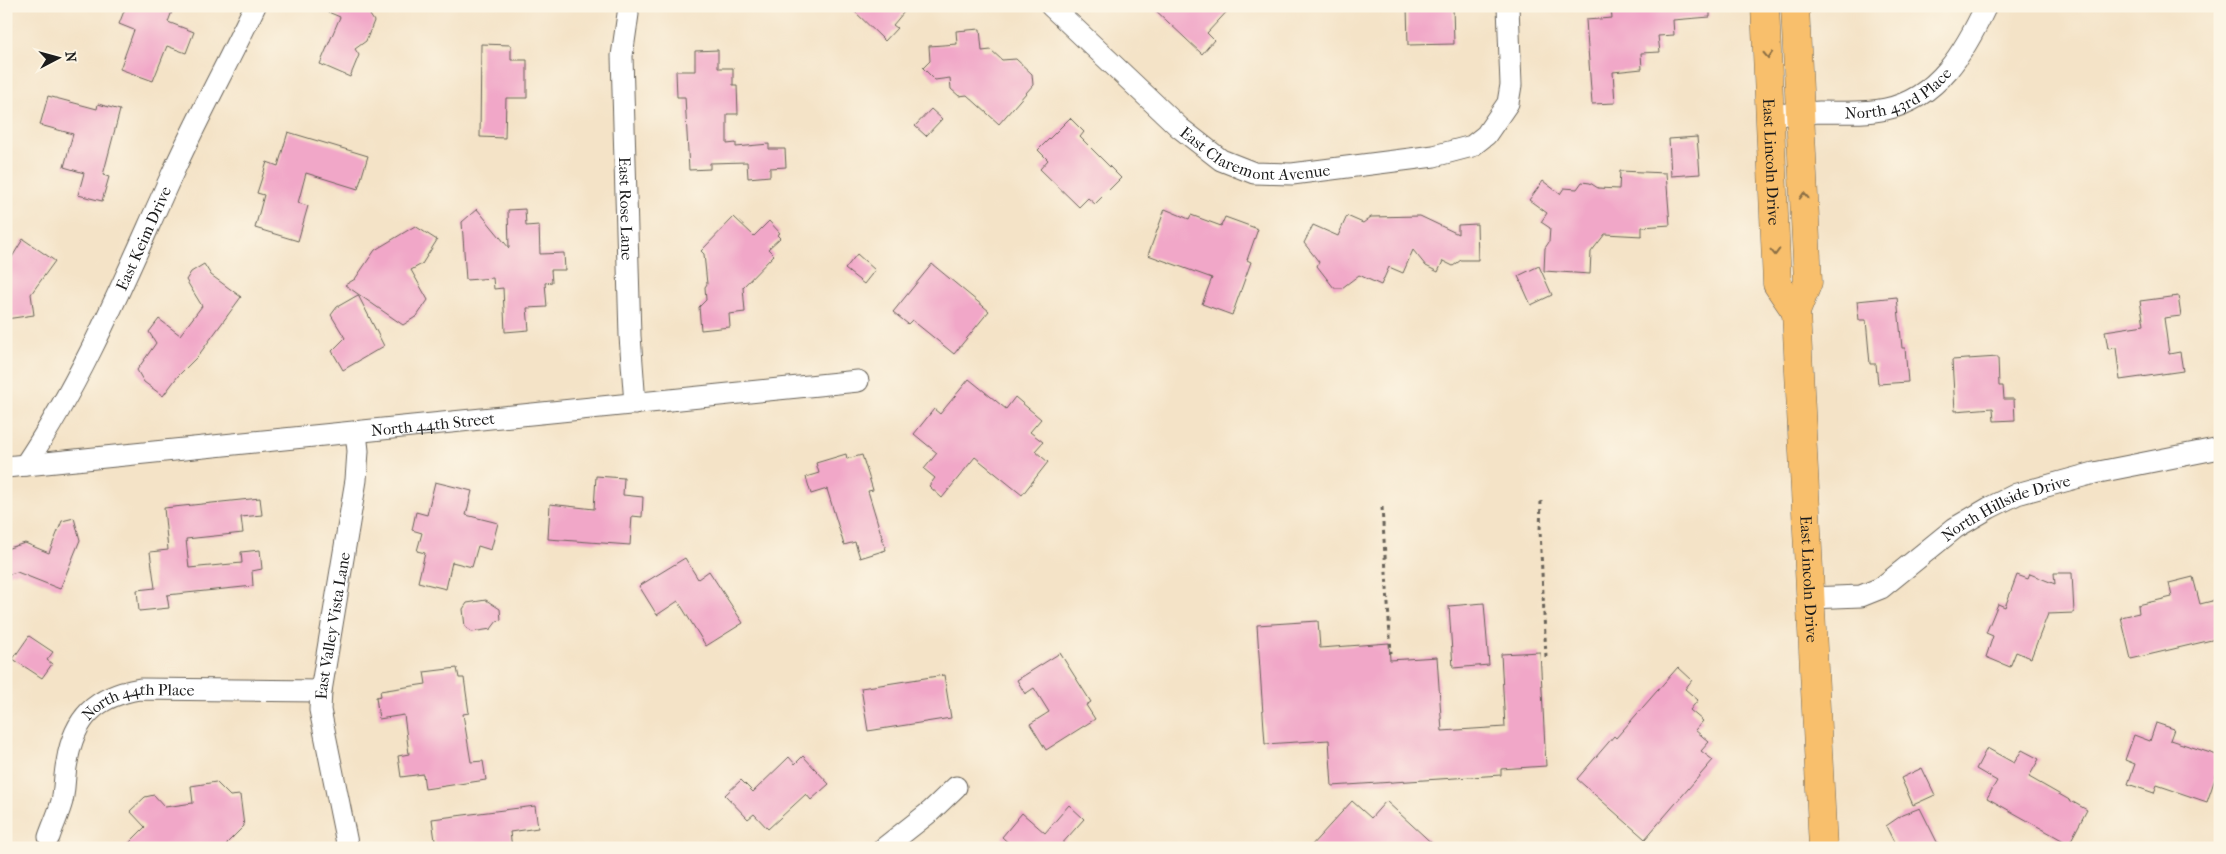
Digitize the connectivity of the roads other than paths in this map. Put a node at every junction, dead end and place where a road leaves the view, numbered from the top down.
1 (255, 6) edge
2 (1051, 6) edge
3 (1508, 6) edge
4 (1765, 6) edge
5 (1795, 6) edge
6 (1986, 6) edge
7 (628, 14) dead end
8 (1800, 113) junction
9 (1770, 115) junction
10 (1796, 312) junction
11 (858, 381) dead end
12 (635, 404) junction
13 (356, 432) junction
14 (2220, 448) edge
15 (15, 466) edge
16 (1809, 598) junction
17 (321, 690) junction
18 (956, 787) dead end
19 (49, 837) dead end
20 (348, 848) edge
21 (884, 848) edge
22 (1823, 848) edge

1 - 15 street, East Keim Drive
2 - 3 street, East Claremont Avenue
4 -> 9 main road, East Lincoln Drive
5 - 8 main road, East Lincoln Drive
6 - 8 street, North 43rd Place
7 - 12 street, East Rose Lane
8 - 9 street, North 43rd Place
10 -> 8 main road, East Lincoln Drive
9 -> 10 main road, East Lincoln Drive
10 - 16 main road, East Lincoln Drive
11 - 12 street, North 44th Street
12 - 13 street, North 44th Street
13 - 15 street, North 44th Street
13 - 17 street, East Valley Vista Lane
14 - 16 street, North Hillside Drive
16 - 22 main road, East Lincoln Drive
17 - 19 street, North 44th Place
17 - 20 street, East Valley Vista Lane
18 - 21 street

